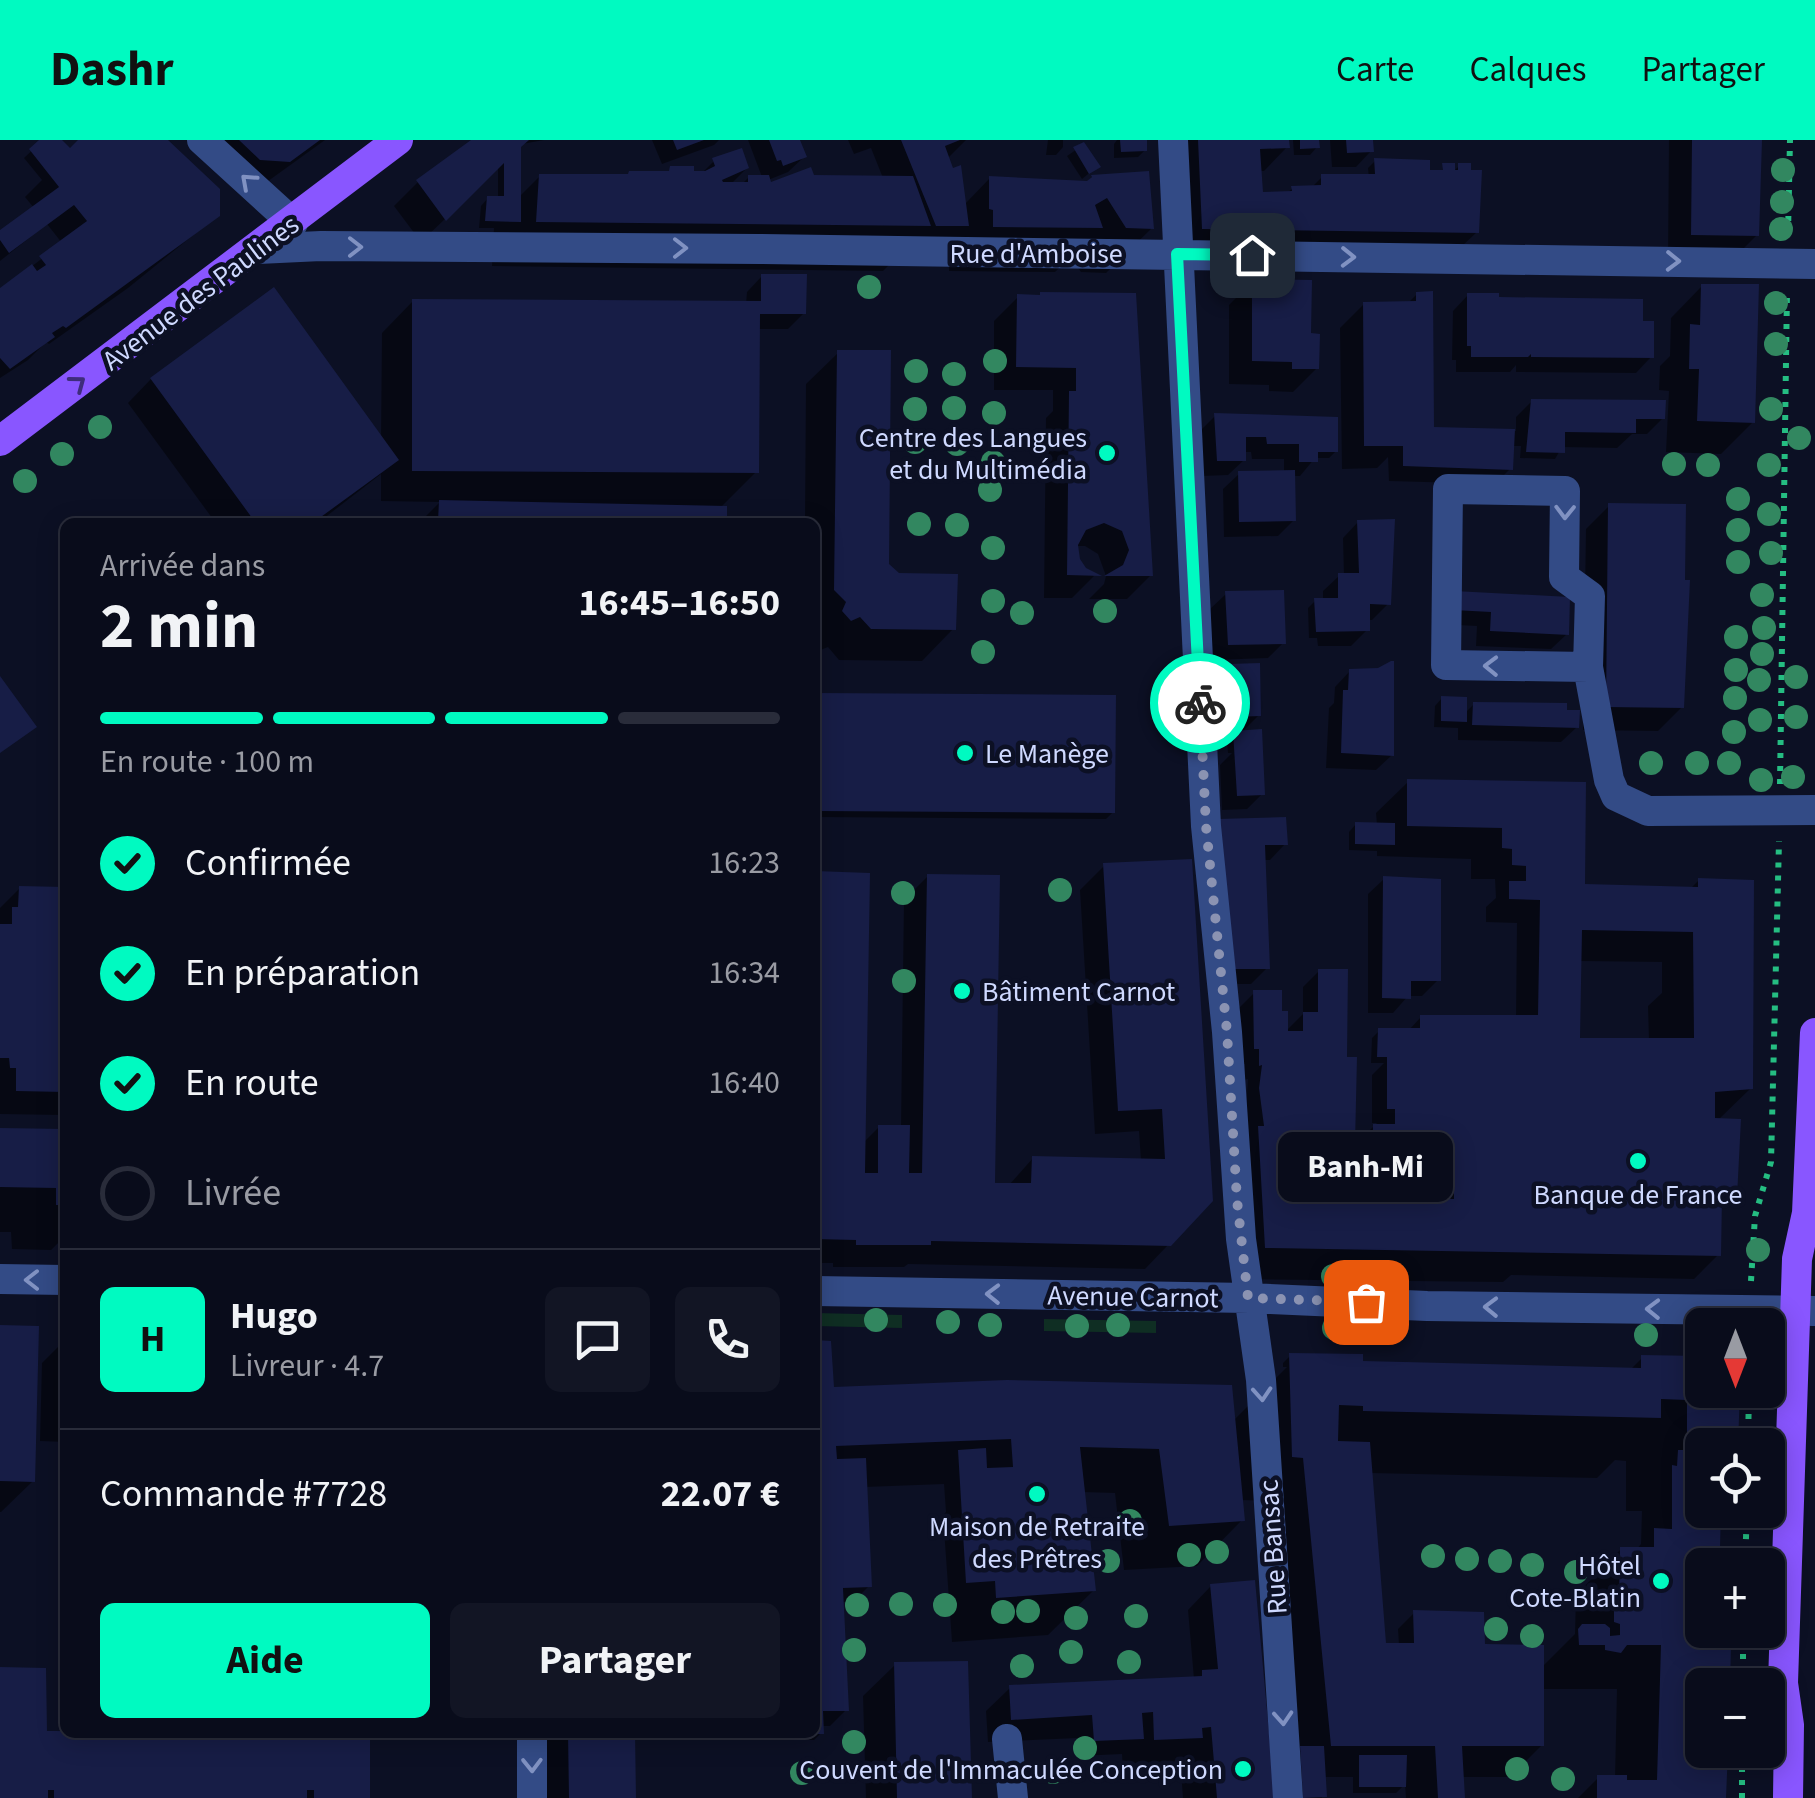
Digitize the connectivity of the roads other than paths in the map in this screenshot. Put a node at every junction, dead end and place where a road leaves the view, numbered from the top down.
1 (202, 140) edge
2 (398, 140) edge
3 (1173, 140) edge
4 (293, 222) junction
5 (258, 249) junction
6 (1177, 254) junction
7 (1801, 263) edge
8 (0, 442) edge
9 (1588, 668) junction
10 (1815, 810) edge
11 (1815, 1033) edge
12 (0, 1279) edge
13 (60, 1280) edge
14 (820, 1291) edge
15 (1248, 1298) junction
16 (1805, 1311) edge
17 (532, 1738) edge
18 (1007, 1739) dead end
19 (532, 1798) edge
20 (1013, 1798) edge
21 (1288, 1798) edge
22 (1788, 1798) edge

4 -> 1 street
2 - 4 main road, Avenue des Paulines
3 - 6 street, Rue Bansac
4 - 5 main road, Avenue des Paulines
5 -> 6 street, Rue d'Amboise
8 -> 5 main road, Avenue des Paulines
6 -> 7 street, Rue d'Amboise
6 - 15 street, Rue Bansac
9 -> 9 street
9 - 10 street
11 - 16 main road
13 -> 12 street
15 -> 14 street, Avenue Carnot
16 -> 15 street, Avenue Carnot
15 -> 21 street, Rue Bansac
16 - 22 main road
17 -> 19 street
18 - 20 street

